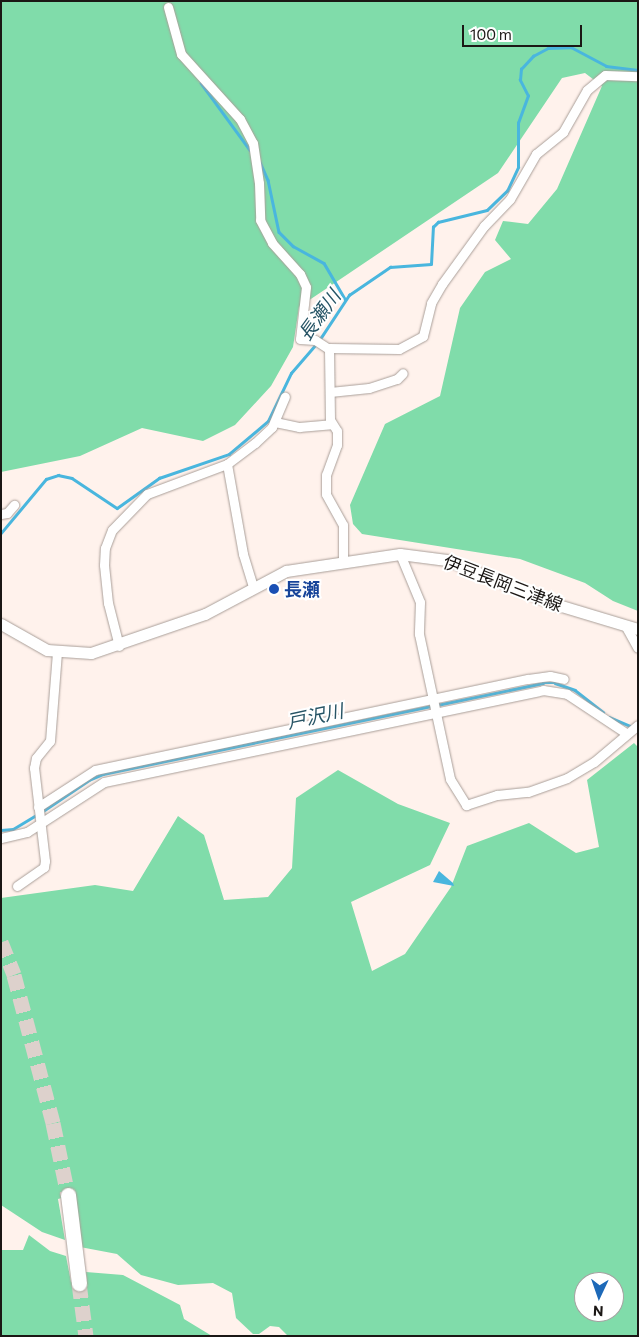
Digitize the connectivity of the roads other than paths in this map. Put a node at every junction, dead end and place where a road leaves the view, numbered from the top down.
1 (168, 7) dead end
2 (638, 76) edge
3 (329, 349) junction
4 (403, 373) dead end
5 (330, 392) junction
6 (285, 397) dead end
7 (275, 422) junction
8 (331, 424) junction
9 (227, 464) junction
10 (14, 505) dead end
11 (1, 514) edge
12 (400, 554) junction
13 (343, 560) junction
14 (253, 587) junction
15 (1, 624) edge
16 (624, 625) junction
17 (638, 629) edge
18 (119, 646) junction
19 (638, 648) edge
20 (57, 652) junction
21 (564, 679) dead end
22 (434, 706) junction
23 (638, 725) edge
24 (626, 733) junction
25 (39, 808) junction
26 (41, 822) junction
27 (1, 838) edge
28 (17, 886) dead end
29 (66, 1195) tunnel mouth
30 (78, 1284) tunnel mouth

1 - 3 street
2 - 3 street
3 - 5 street
4 - 5 street
5 - 8 street
6 - 7 street
7 - 8 street
7 - 9 street
8 - 13 street
9 - 14 street
9 - 18 street
10 - 11 street
12 - 13 main road, 伊豆長岡三津線
12 - 16 main road, 伊豆長岡三津線
12 - 22 street
13 - 14 main road, 伊豆長岡三津線
14 - 18 main road, 伊豆長岡三津線
15 - 20 main road, 伊豆長岡三津線
16 - 17 main road, 伊豆長岡三津線
16 - 19 street
18 - 20 main road, 伊豆長岡三津線
20 - 25 street
21 - 22 street
22 - 24 street
22 - 24 street
22 - 25 street
22 - 26 street
23 - 24 street
25 - 26 street
26 - 27 street
26 - 28 street
29 - 30 highway

